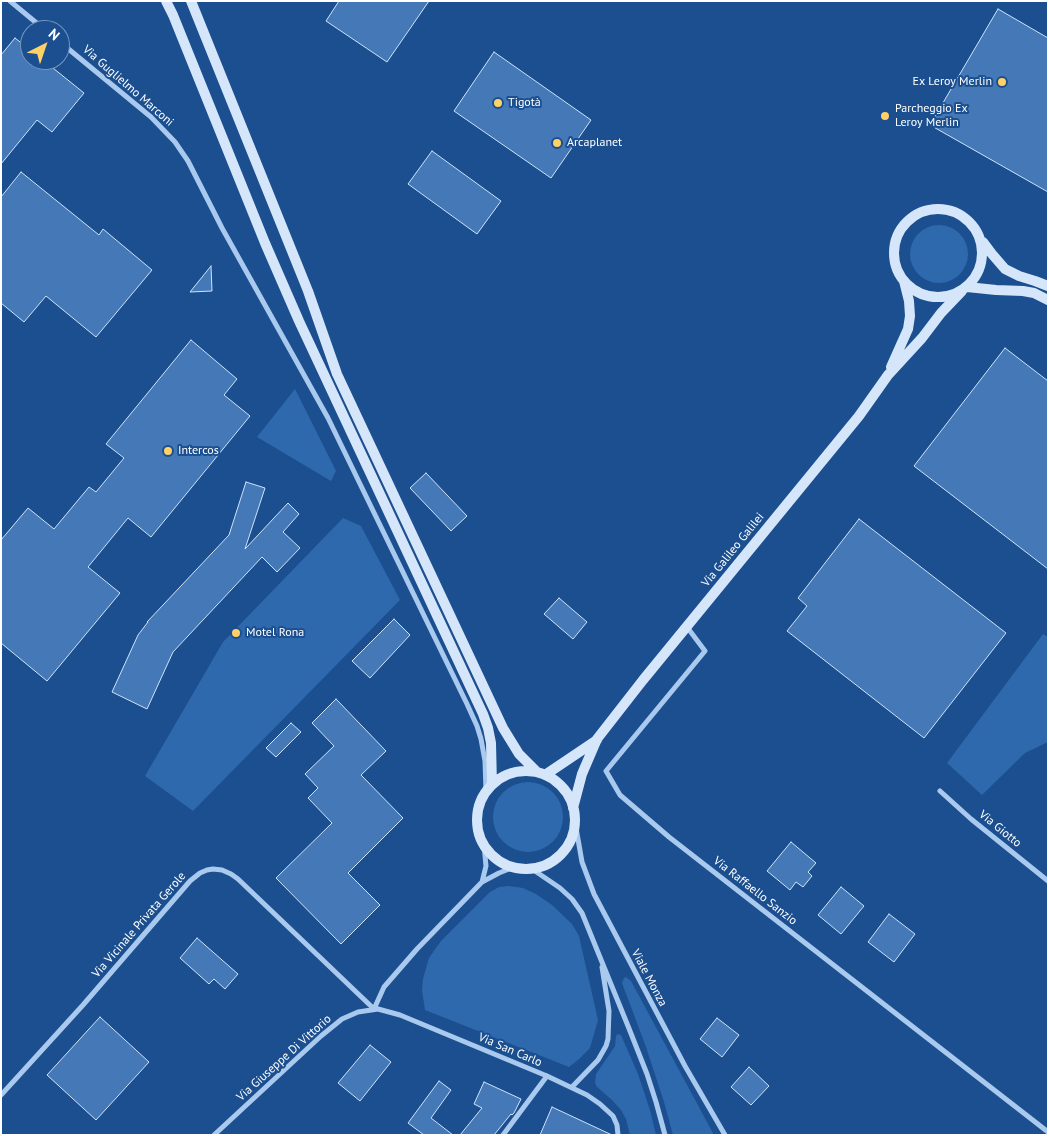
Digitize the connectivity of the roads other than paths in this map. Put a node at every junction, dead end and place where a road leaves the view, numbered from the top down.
1 (166, 1) edge
2 (191, 1) edge
3 (12, 2) edge
4 (33, 20) edge
5 (70, 50) edge
6 (981, 239) junction
7 (904, 281) junction
8 (1048, 286) edge
9 (964, 289) junction
10 (1048, 300) edge
11 (888, 375) junction
12 (687, 627) junction
13 (597, 739) junction
14 (541, 773) junction
15 (489, 788) junction
16 (940, 791) dead end
17 (574, 808) junction
18 (575, 822) junction
19 (484, 845) junction
20 (514, 867) junction
21 (532, 869) junction
22 (1048, 881) edge
23 (482, 882) junction
24 (600, 957) junction
25 (374, 1009) junction
26 (547, 1076) junction
27 (572, 1087) junction
28 (1, 1095) edge
29 (1048, 1132) edge
30 (214, 1135) edge
31 (504, 1135) edge
32 (618, 1135) edge
33 (665, 1135) edge
34 (725, 1135) edge

1 - 15 street
2 - 14 street
3 - 4 street
5 - 15 street, Via Guglielmo Marconi
6 - 7 street
6 - 8 street
6 - 9 street
7 - 9 street
7 - 11 street, Via Galileo Galilei
9 - 10 street
9 - 11 street, Via Galileo Galilei
11 - 12 street, Via Galileo Galilei
12 - 13 street, Via Galileo Galilei
12 - 29 street, Via Raffaello Sanzio
13 - 14 street, Via Galileo Galilei
13 - 17 street, Via Galileo Galilei
14 - 15 street
14 - 17 street
15 - 19 street
16 - 22 street, Via Giotto
17 - 18 street
18 - 21 street
18 - 34 street, Viale Monza
19 - 20 street
19 - 23 street
20 - 21 street
20 - 23 street
21 - 24 street
23 - 25 street
24 - 27 street
24 - 33 street
25 - 26 street, Via San Carlo
25 - 28 street, Via Vicinale Privata Gerole
25 - 30 street, Via Giuseppe Di Vittorio
26 - 27 street, Via San Carlo
26 - 31 street
27 - 32 street, Via San Carlo

